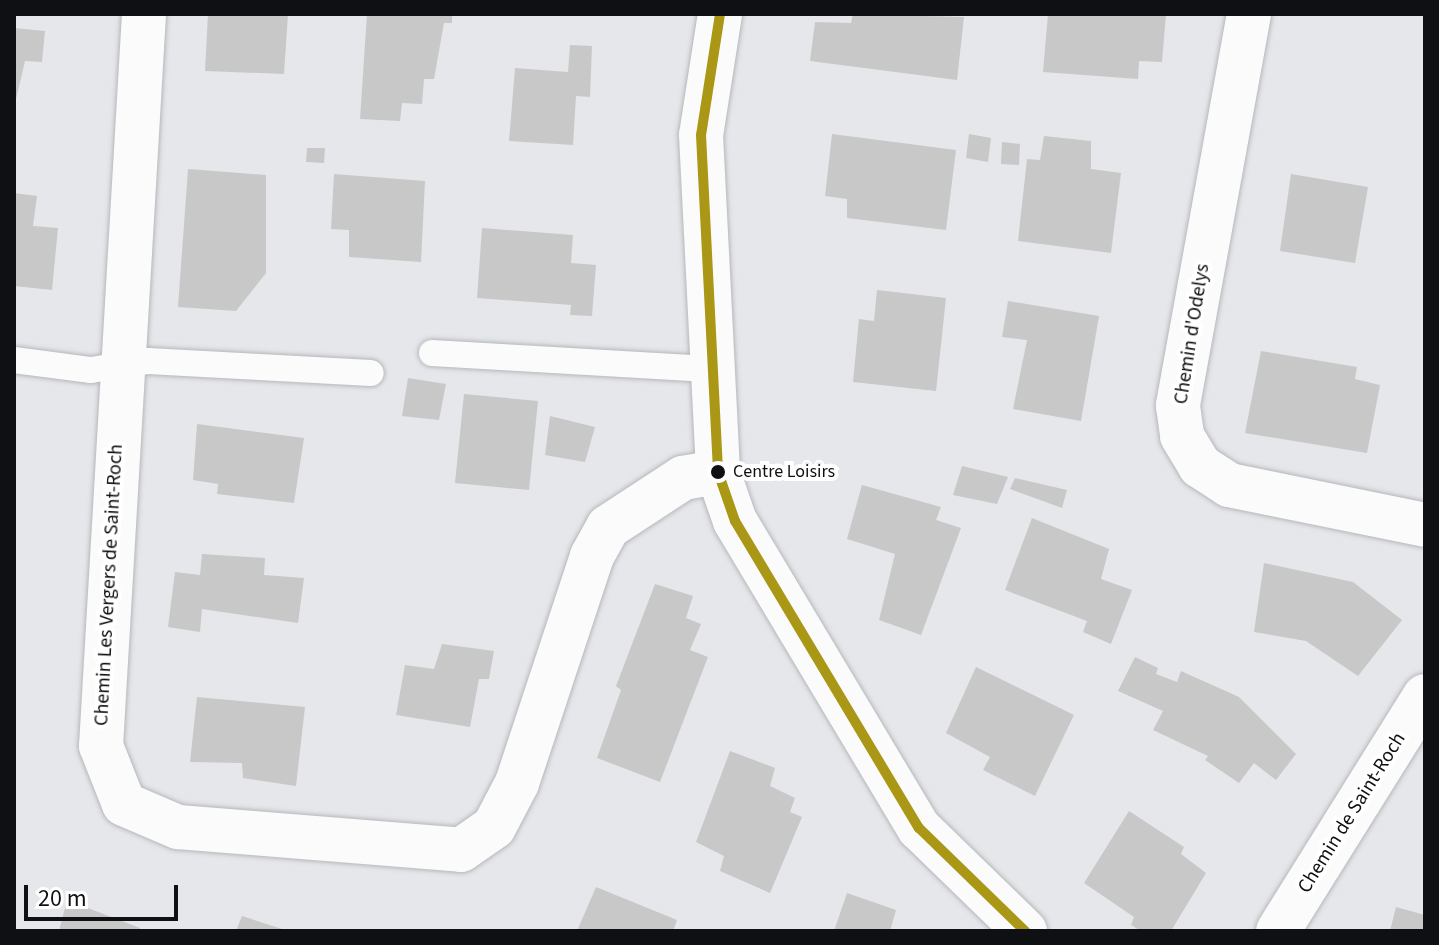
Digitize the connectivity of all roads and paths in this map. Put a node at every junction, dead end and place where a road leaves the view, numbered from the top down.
1 (144, 14) edge
2 (720, 14) edge
3 (1249, 14) edge
4 (432, 353) dead end
5 (14, 360) edge
6 (119, 366) junction
7 (713, 369) junction
8 (371, 373) dead end
9 (718, 472) junction
10 (1425, 525) edge
11 (1425, 696) edge
12 (1025, 931) edge
13 (1278, 931) edge

1 - 6 street, Chemin Les Vergers de Saint-Roch
2 - 7 street
3 - 10 street, Chemin d'Odelys
4 - 7 lane
5 - 6 lane
6 - 8 lane
6 - 9 street, Chemin Les Vergers de Saint-Roch
7 - 9 street
9 - 12 street
11 - 13 street, Chemin de Saint-Roch

